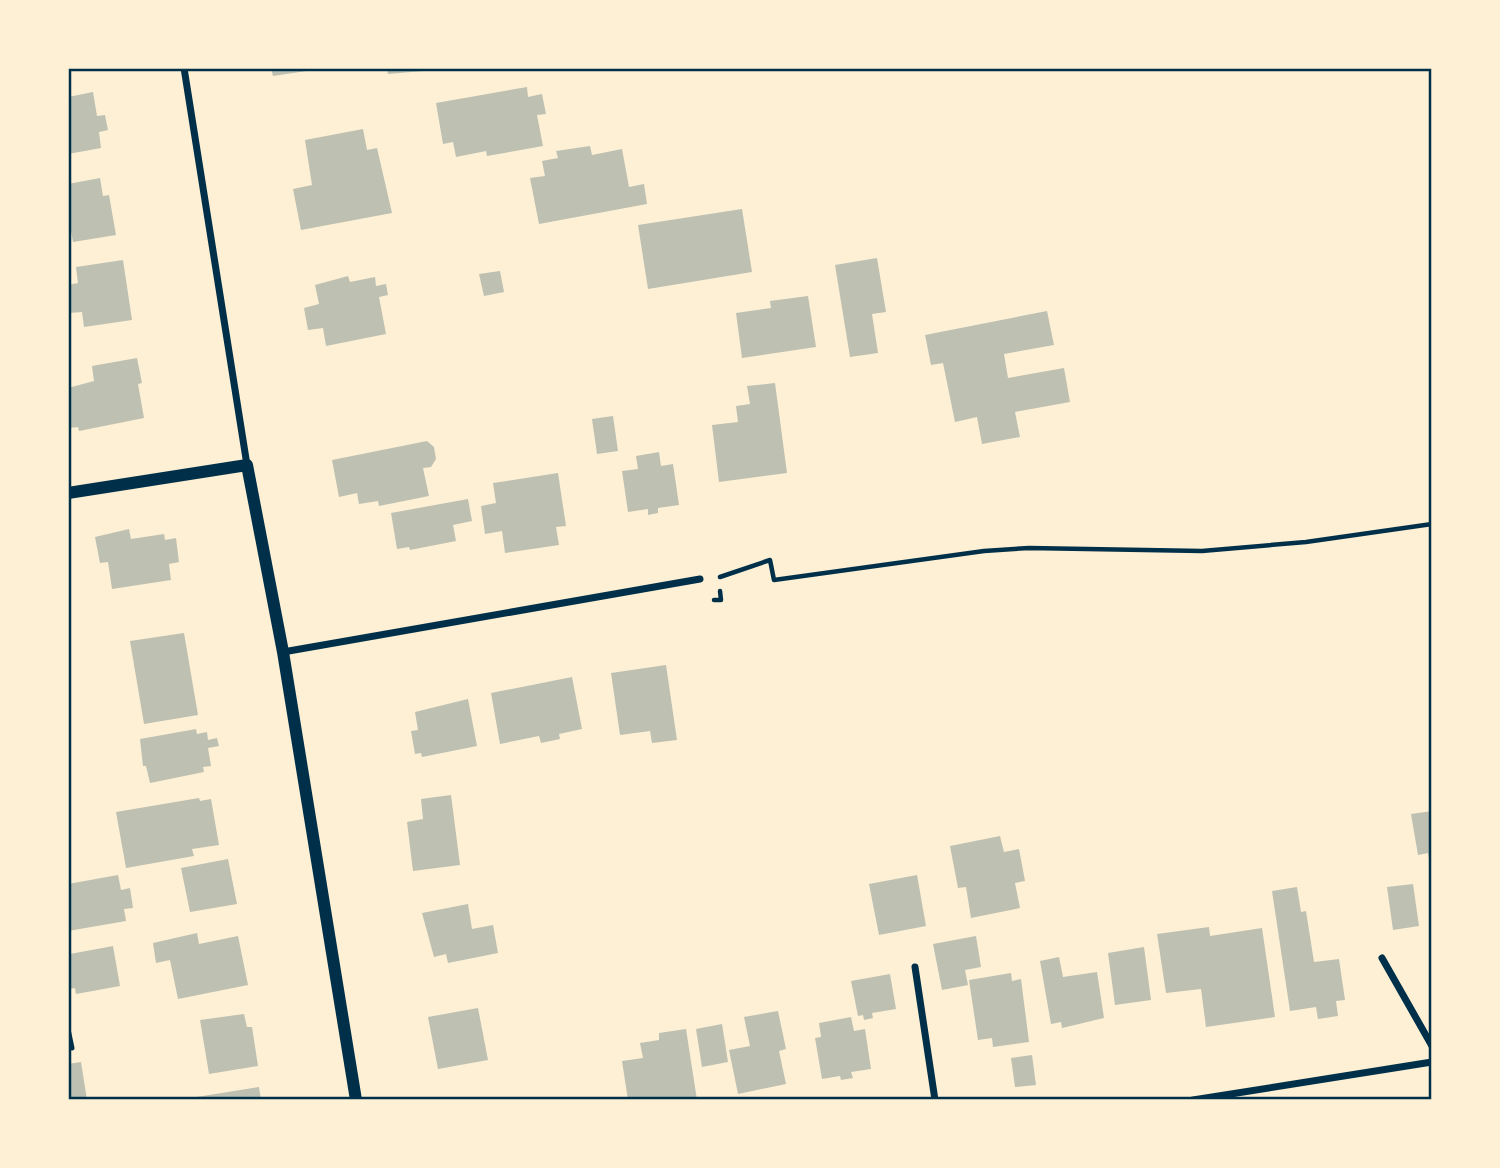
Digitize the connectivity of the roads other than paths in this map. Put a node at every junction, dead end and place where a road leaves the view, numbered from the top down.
1 (184, 68) edge
2 (247, 465) junction
3 (68, 493) edge
4 (700, 579) dead end
5 (283, 652) junction
6 (1382, 958) dead end
7 (915, 967) dead end
8 (68, 1029) edge
9 (1432, 1046) edge
10 (72, 1048) dead end
11 (1432, 1062) edge
12 (356, 1100) edge
13 (935, 1100) edge
14 (1194, 1100) edge

1 - 2 street
2 - 3 street
2 - 5 street
4 - 5 street
5 - 12 street
6 - 9 street
7 - 13 street
8 - 10 lane
11 - 14 street

